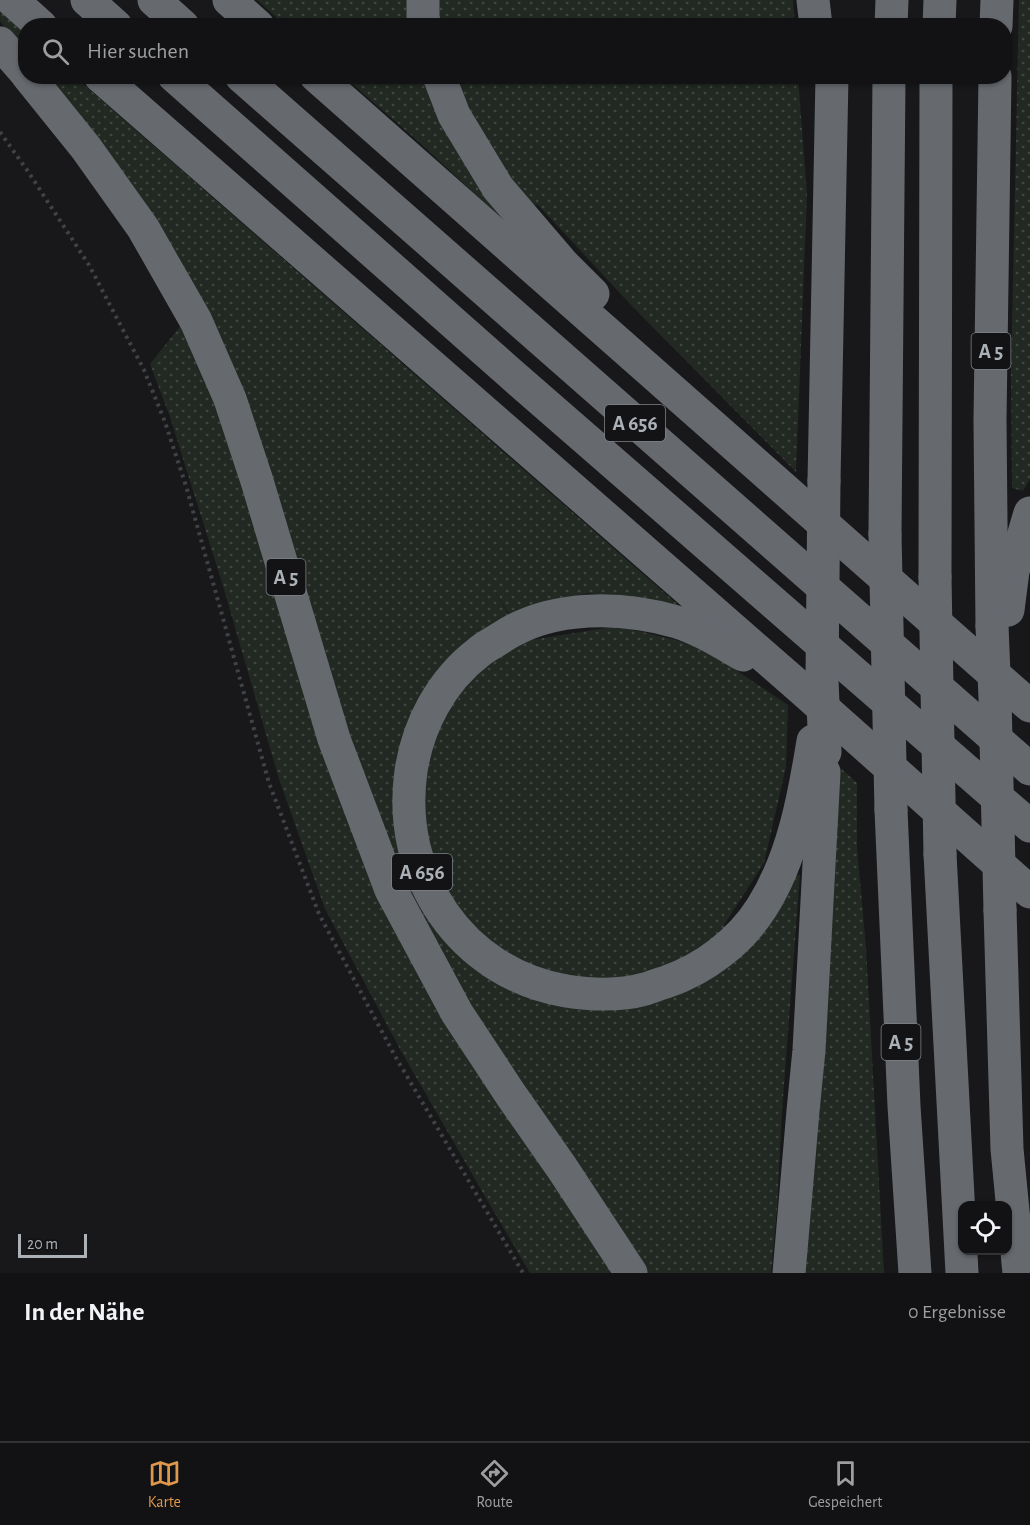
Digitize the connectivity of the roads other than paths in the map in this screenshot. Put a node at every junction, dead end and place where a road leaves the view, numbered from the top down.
1 (12, 0) edge
2 (87, 0) edge
3 (154, 0) edge
4 (229, 0) edge
5 (423, 0) edge
6 (813, 0) edge
7 (834, 0) edge
8 (892, 0) edge
9 (940, 0) edge
10 (997, 0) edge
11 (32, 18) edge
12 (107, 18) edge
13 (174, 18) edge
14 (249, 18) edge
15 (423, 18) edge
16 (815, 18) edge
17 (833, 18) edge
18 (891, 18) edge
19 (939, 18) edge
20 (996, 18) edge
21 (0, 44) edge
22 (18, 64) edge
23 (34, 84) edge
24 (108, 84) edge
25 (183, 84) edge
26 (250, 84) edge
27 (325, 84) edge
28 (442, 84) edge
29 (823, 84) edge
30 (832, 84) edge
31 (889, 84) edge
32 (936, 84) edge
33 (996, 84) edge
34 (830, 157) junction
35 (674, 391) junction
36 (1030, 513) edge
37 (999, 633) junction
38 (813, 685) junction
39 (1030, 706) edge
40 (819, 747) junction
41 (1030, 769) edge
42 (1030, 826) edge
43 (1030, 892) edge
44 (1007, 1149) junction
45 (1030, 1251) edge
46 (631, 1273) edge
47 (789, 1273) edge
48 (915, 1273) edge
49 (962, 1273) edge
50 (1019, 1273) edge

1 - 11 highway
2 - 12 highway
3 - 13 highway
4 - 14 highway
5 - 15 highway
6 - 16 highway
7 - 17 highway
8 - 18 highway
9 - 19 highway
10 - 20 highway
21 - 22 highway
23 - 46 highway, A 5
24 - 38 highway
25 - 42 highway, A 656
26 - 41 highway, A 656
27 - 35 highway, A 656
28 - 35 highway
29 - 34 highway
30 - 34 highway
31 - 48 highway, A 5, bridge
32 - 49 highway, A 5, bridge
33 - 37 highway, A 5
34 - 38 highway, bridge
35 - 39 highway
36 - 37 highway
37 - 44 highway, bridge
38 - 40 highway, A 656, bridge
38 - 40 highway, A 656
38 - 43 highway
40 - 47 highway
44 - 45 highway
44 - 50 highway

